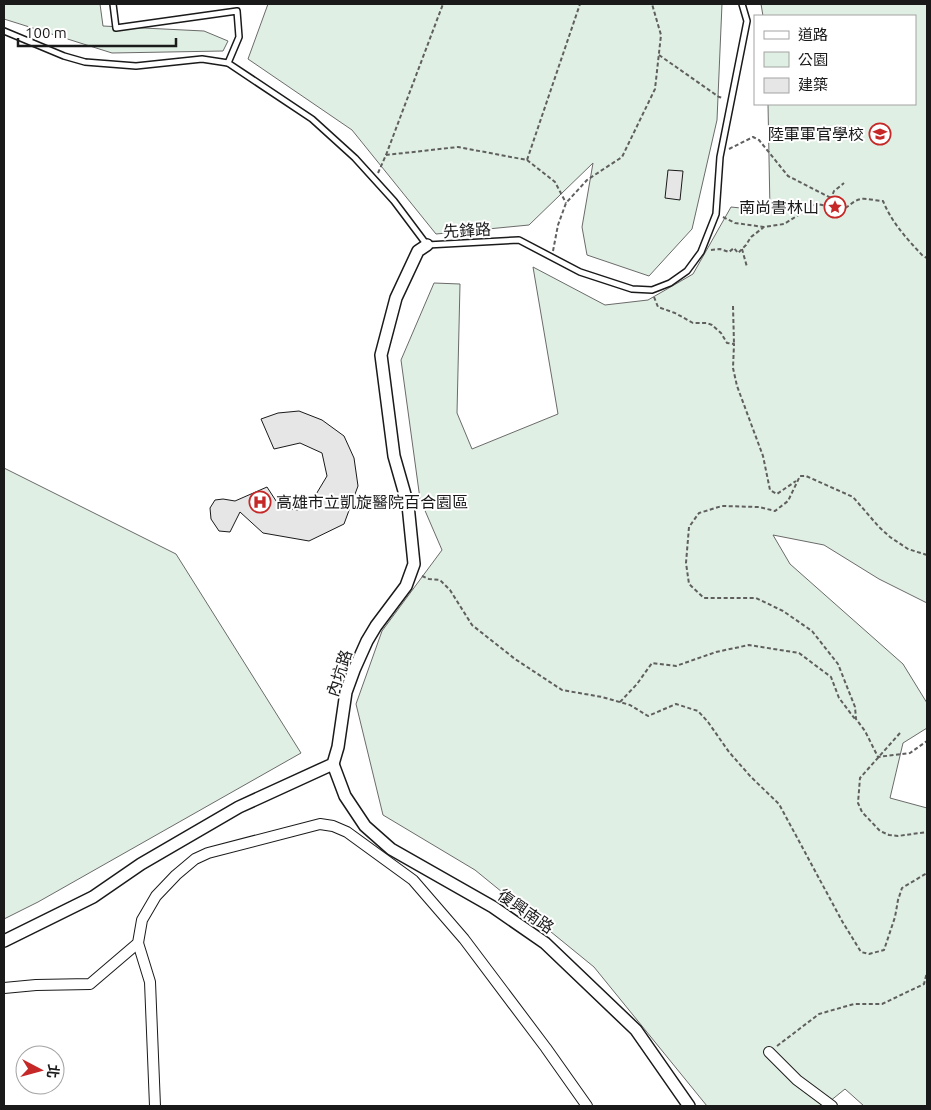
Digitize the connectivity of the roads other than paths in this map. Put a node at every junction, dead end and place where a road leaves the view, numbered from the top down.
1 (112, 4) edge
2 (236, 4) edge
3 (742, 4) edge
4 (237, 11) junction
5 (4, 32) edge
6 (228, 63) junction
7 (427, 244) junction
8 (333, 764) junction
9 (4, 942) edge
10 (138, 943) junction
11 (4, 988) edge
12 (769, 1052) road end
13 (155, 1106) edge
14 (587, 1106) edge
15 (689, 1106) edge
16 (832, 1106) edge

1 - 4 lane
2 - 4 lane
3 - 7 lane, 先鋒路
4 - 6 lane
5 - 6 lane, 先鋒路
6 - 7 lane, 先鋒路
7 - 8 street, 內坑路
8 - 9 street
8 - 15 street, 復興南路
10 - 11 street
10 - 13 street
10 - 14 street
12 - 16 street

